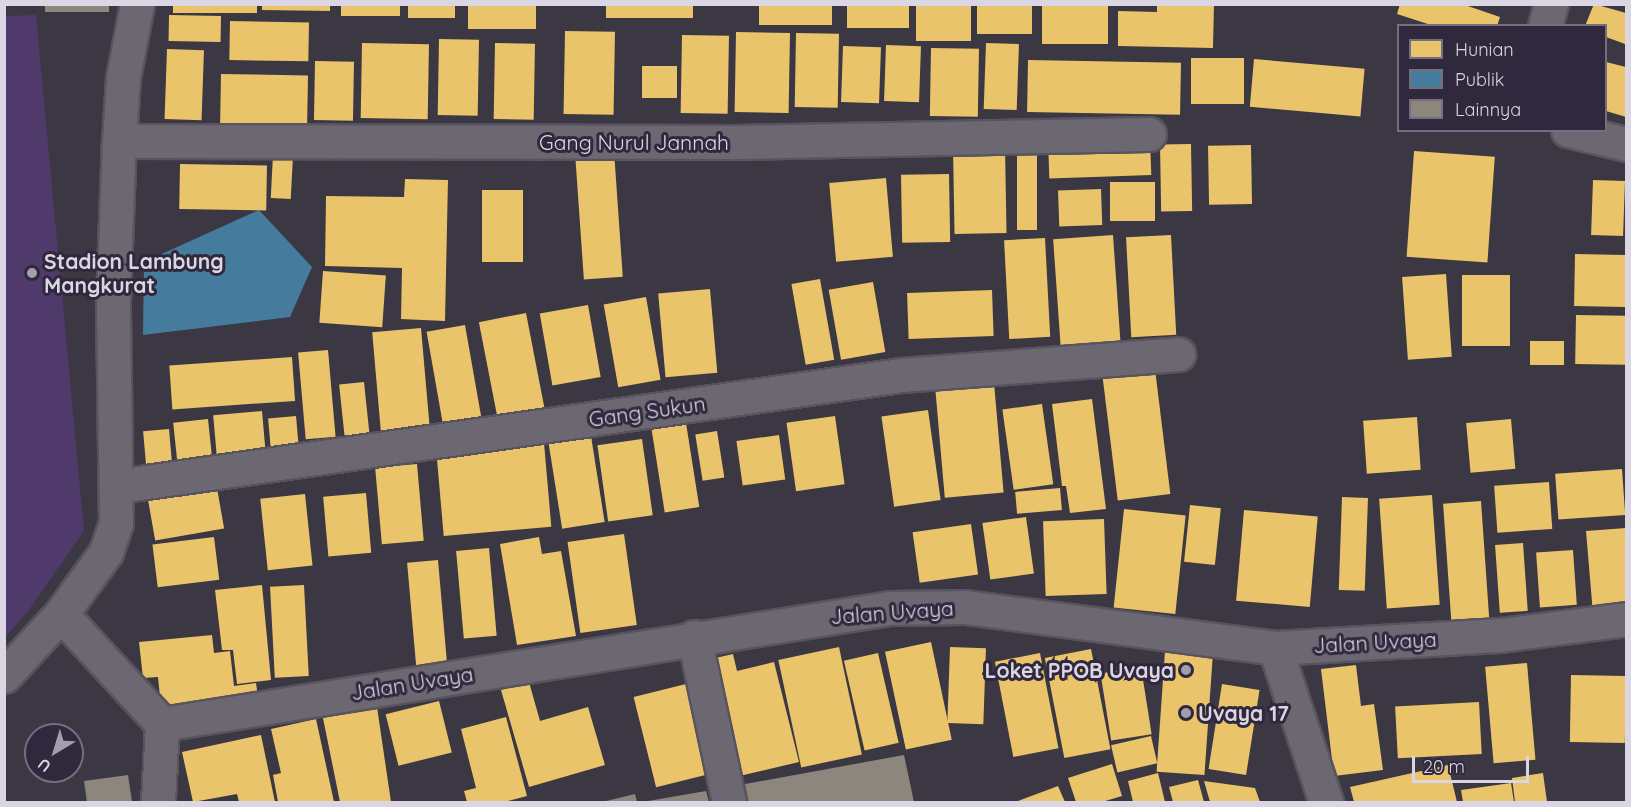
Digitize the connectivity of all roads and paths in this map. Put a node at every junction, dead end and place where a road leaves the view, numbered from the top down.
1 (137, 4) edge
2 (1551, 4) edge
3 (1546, 24) edge
4 (1576, 132) edge
5 (1149, 134) dead end
6 (118, 141) junction
7 (1626, 144) edge
8 (1178, 354) dead end
9 (118, 486) junction
10 (61, 614) junction
11 (1626, 619) edge
12 (694, 637) junction
13 (1275, 648) junction
14 (4, 676) edge
15 (162, 724) junction
16 (158, 802) edge
17 (729, 802) edge
18 (1326, 802) edge

1 - 6 street
2 - 3 street
4 - 7 street
5 - 6 street, Gang Nurul Jannah
6 - 9 street
8 - 9 street, Gang Sukun
9 - 10 street
10 - 14 street
10 - 15 street
11 - 13 street, Jalan Uvaya
12 - 13 street, Jalan Uvaya
12 - 15 street, Jalan Uvaya
12 - 17 street
13 - 18 street
15 - 16 street

